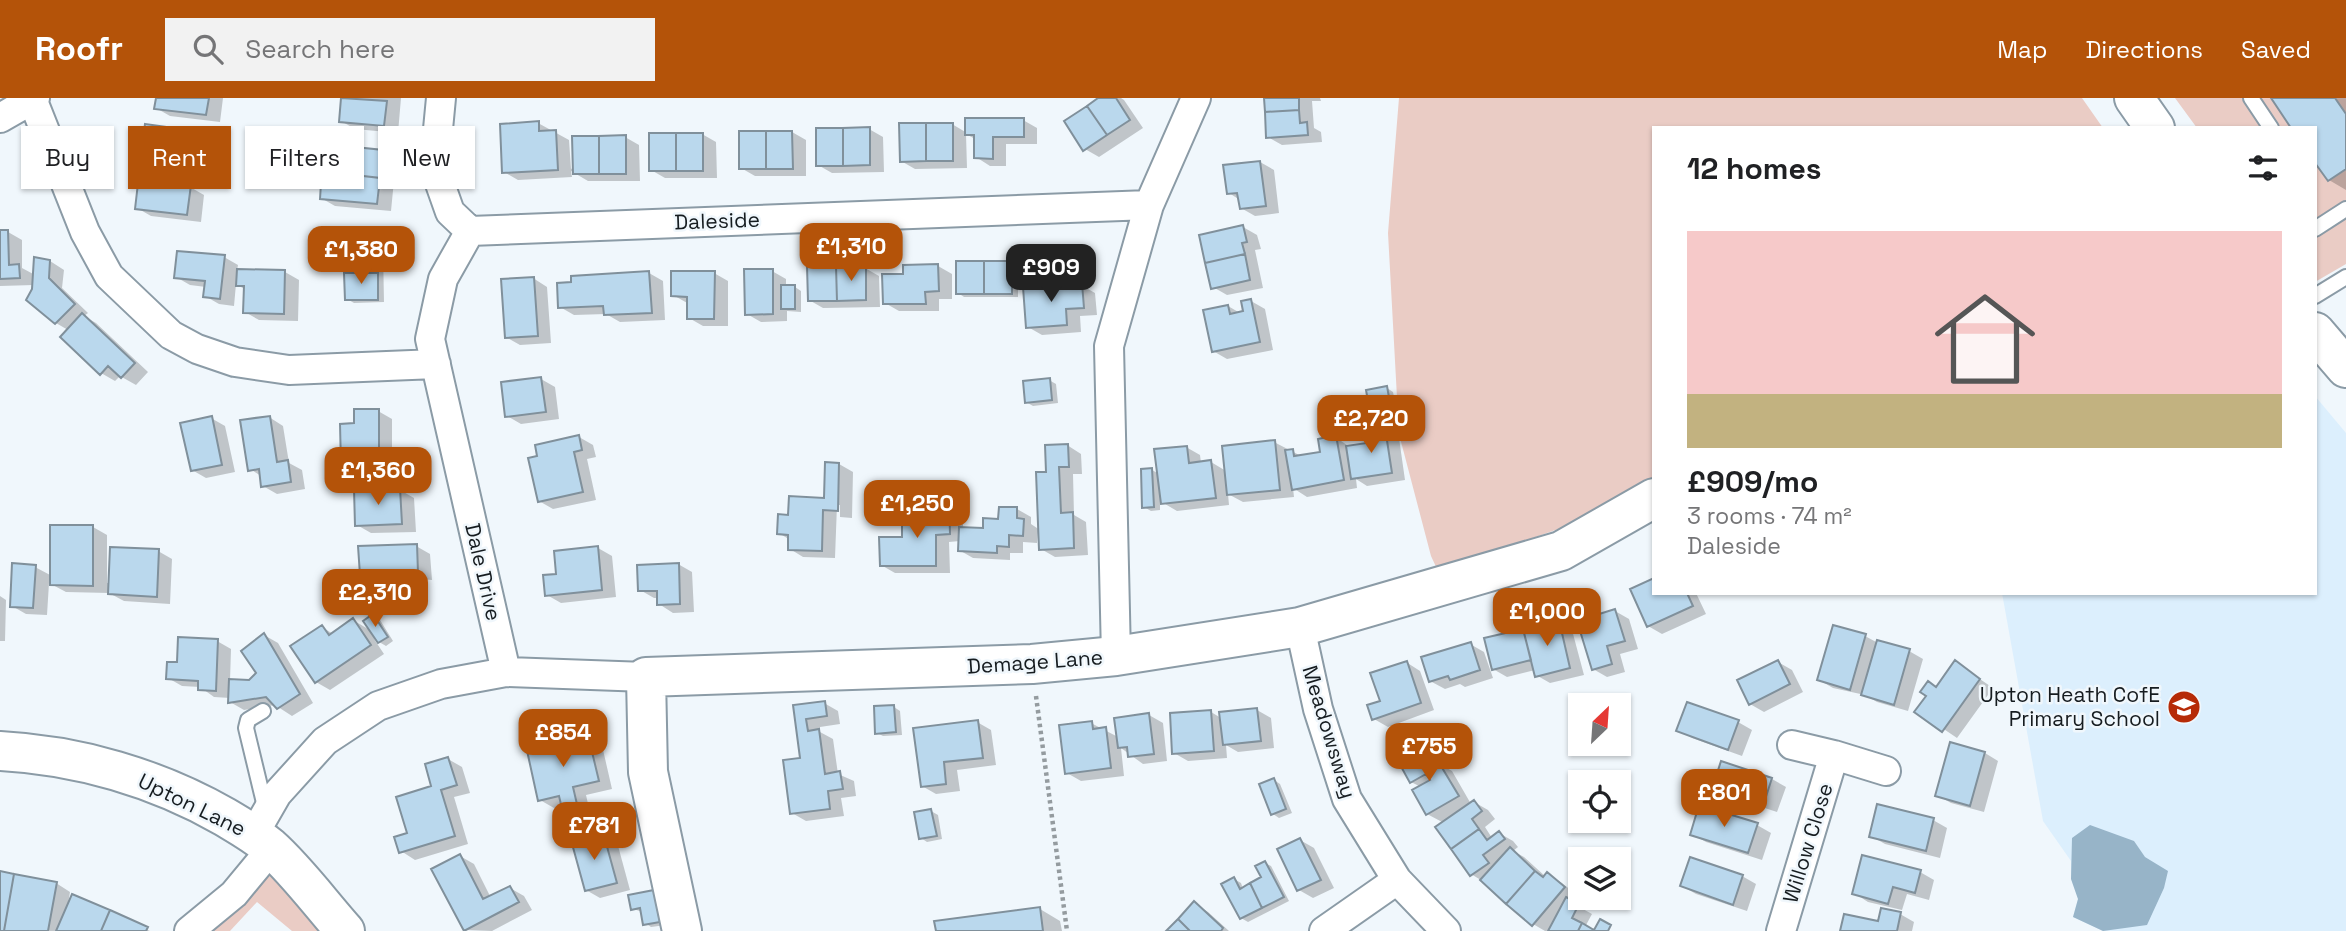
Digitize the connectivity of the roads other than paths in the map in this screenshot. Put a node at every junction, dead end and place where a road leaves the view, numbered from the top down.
1 (441, 98) edge
2 (1196, 98) edge
3 (2134, 98) edge
4 (2251, 98) edge
5 (34, 100) edge
6 (0, 118) edge
7 (2154, 126) edge
8 (2270, 126) edge
9 (1149, 205) junction
10 (2346, 209) edge
11 (2317, 228) edge
12 (470, 231) junction
13 (2346, 277) edge
14 (2317, 295) edge
15 (2317, 334) edge
16 (436, 364) junction
17 (2346, 368) edge
18 (1652, 499) edge
19 (1300, 627) junction
20 (1115, 656) junction
21 (506, 672) junction
22 (646, 677) junction
23 (262, 711) dead end
24 (1792, 745) dead end
25 (0, 751) edge
26 (1834, 755) junction
27 (1886, 771) dead end
28 (264, 831) junction
29 (1397, 880) junction
30 (190, 931) edge
31 (345, 931) edge
32 (682, 931) edge
33 (1324, 931) edge
34 (1446, 931) edge
35 (1782, 931) edge

1 - 12 street
2 - 9 street
3 - 7 main road
4 - 8 lane
5 - 6 street
5 - 16 street
9 - 12 street, Daleside
9 - 20 street
10 - 11 lane
12 - 16 street, Dale Drive
13 - 14 lane
15 - 17 main road
16 - 21 street, Dale Drive
18 - 19 main road, Demage Lane
19 - 20 main road, Demage Lane
19 - 29 street, Meadowsway
20 - 22 main road, Demage Lane
21 - 22 street
21 - 28 street
22 - 32 main road
23 - 28 lane
24 - 26 street, Willow Close
25 - 28 main road, Upton Lane
26 - 27 street, Willow Close
26 - 35 street, Willow Close
28 - 30 street
28 - 31 main road, Upton Lane
29 - 33 street
29 - 34 street, Meadowsway

